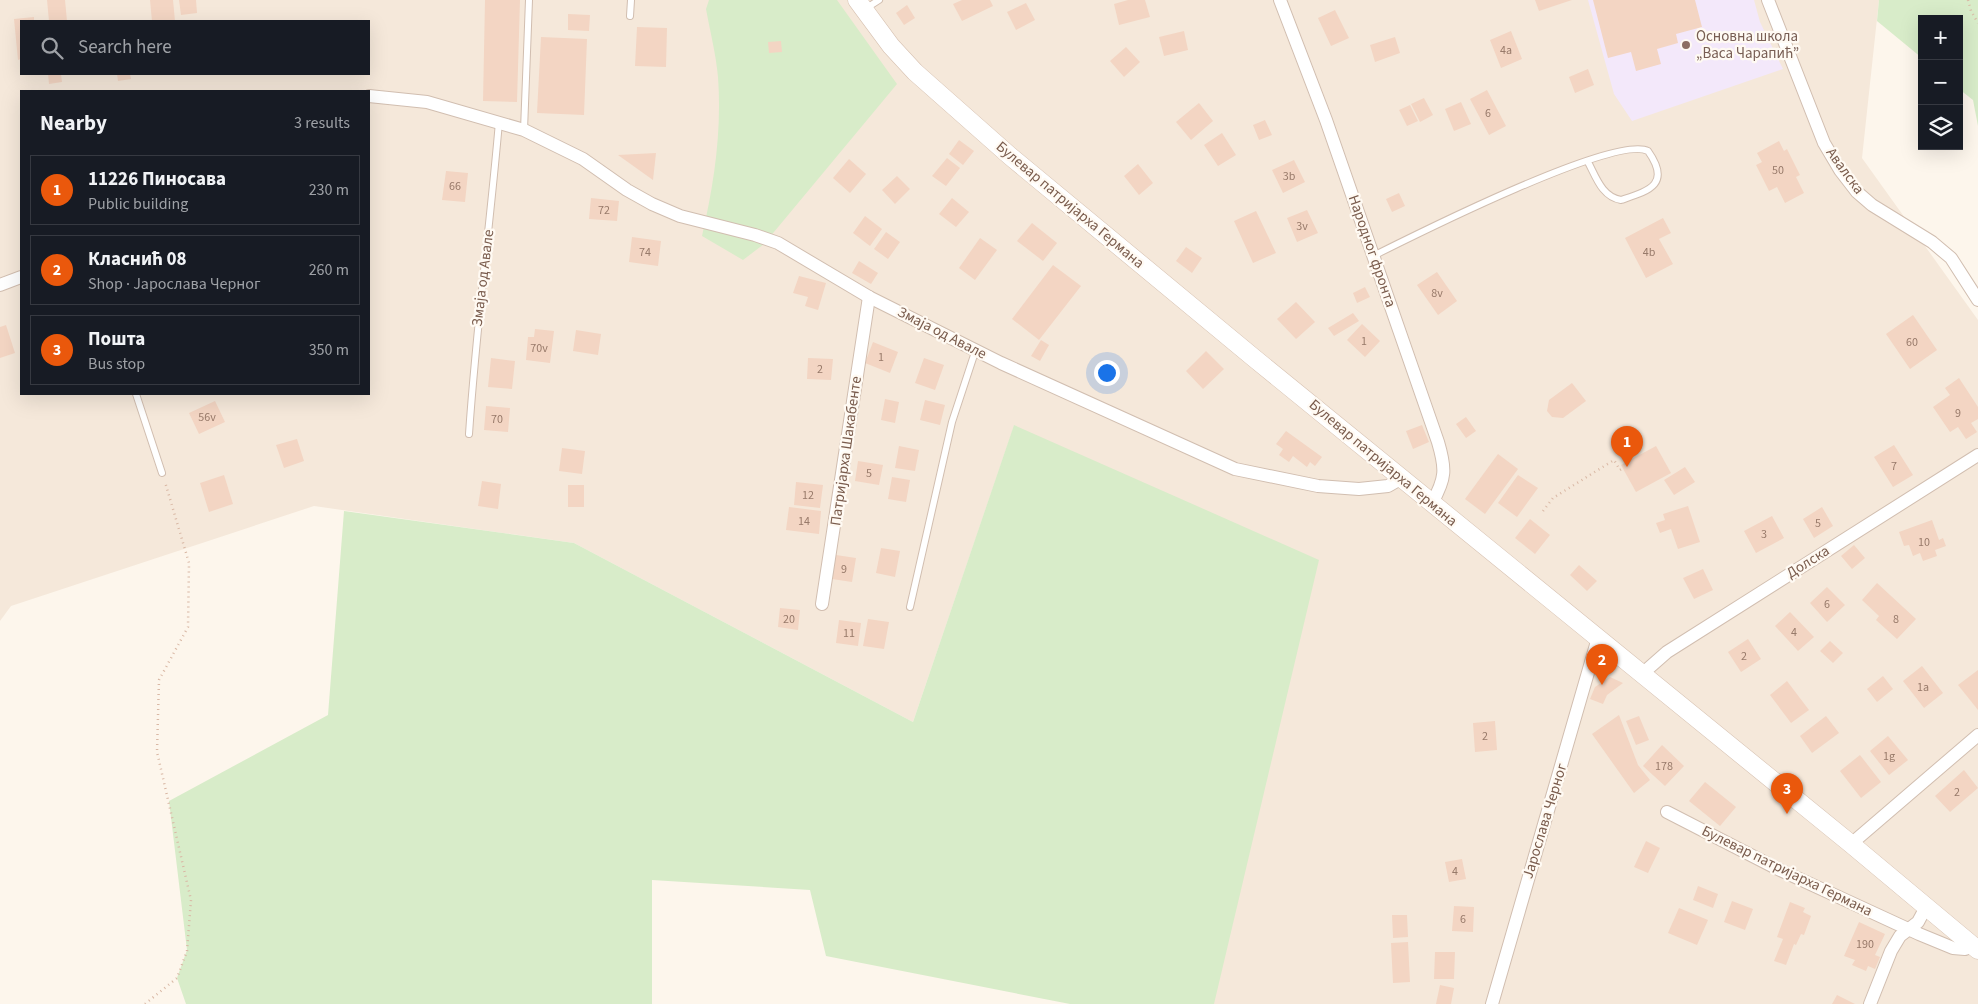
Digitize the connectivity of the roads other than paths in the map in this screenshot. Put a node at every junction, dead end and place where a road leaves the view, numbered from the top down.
1 (529, 0) edge
2 (631, 0) edge
3 (879, 0) edge
4 (1280, 0) edge
5 (1768, 0) edge
6 (861, 5) edge
7 (630, 16) dead end
8 (370, 96) edge
9 (499, 122) junction
10 (524, 130) junction
11 (1588, 162) junction
12 (1373, 256) junction
13 (20, 277) edge
14 (0, 285) edge
15 (869, 297) junction
16 (1978, 300) edge
17 (976, 349) junction
18 (136, 395) edge
19 (468, 434) dead end
20 (1978, 455) edge
21 (162, 473) road end
22 (1402, 478) junction
23 (1432, 503) junction
24 (822, 604) dead end
25 (910, 607) dead end
26 (1598, 638) junction
27 (1642, 674) junction
28 (1978, 735) edge
29 (1667, 812) dead end
30 (1851, 844) junction
31 (1926, 907) junction
32 (1908, 928) junction
33 (1975, 948) edge
34 (1492, 1004) edge
35 (1870, 1004) edge

1 - 10 lane
2 - 7 lane
3 - 6 lane
4 - 12 street, Народног фронта
5 - 16 street, Авалска
6 - 22 main road, Булевар патријарха Германа
8 - 9 street, Змаја од Авале
9 - 10 street, Змаја од Авале
9 - 19 lane, Змаја од Авале
10 - 15 street, Змаја од Авале
11 - 11 lane
11 - 12 lane
12 - 23 street, Народног фронта
13 - 14 street
15 - 17 street, Змаја од Авале
15 - 24 street, Патријарха Шакабенте
17 - 22 street, Змаја од Авале
17 - 25 lane
18 - 21 lane
20 - 27 street, Долска
22 - 23 main road, Булевар патријарха Германа
23 - 26 main road, Булевар патријарха Германа
26 - 27 main road, Булевар патријарха Германа
26 - 34 street, Јарослава Черног
27 - 30 main road, Булевар патријарха Германа
28 - 30 street
29 - 32 street, Булевар патријарха Германа
30 - 31 main road, Булевар патријарха Германа
31 - 32 street
31 - 33 main road, Булевар патријарха Германа
32 - 33 street, Булевар патријарха Германа
32 - 35 street

